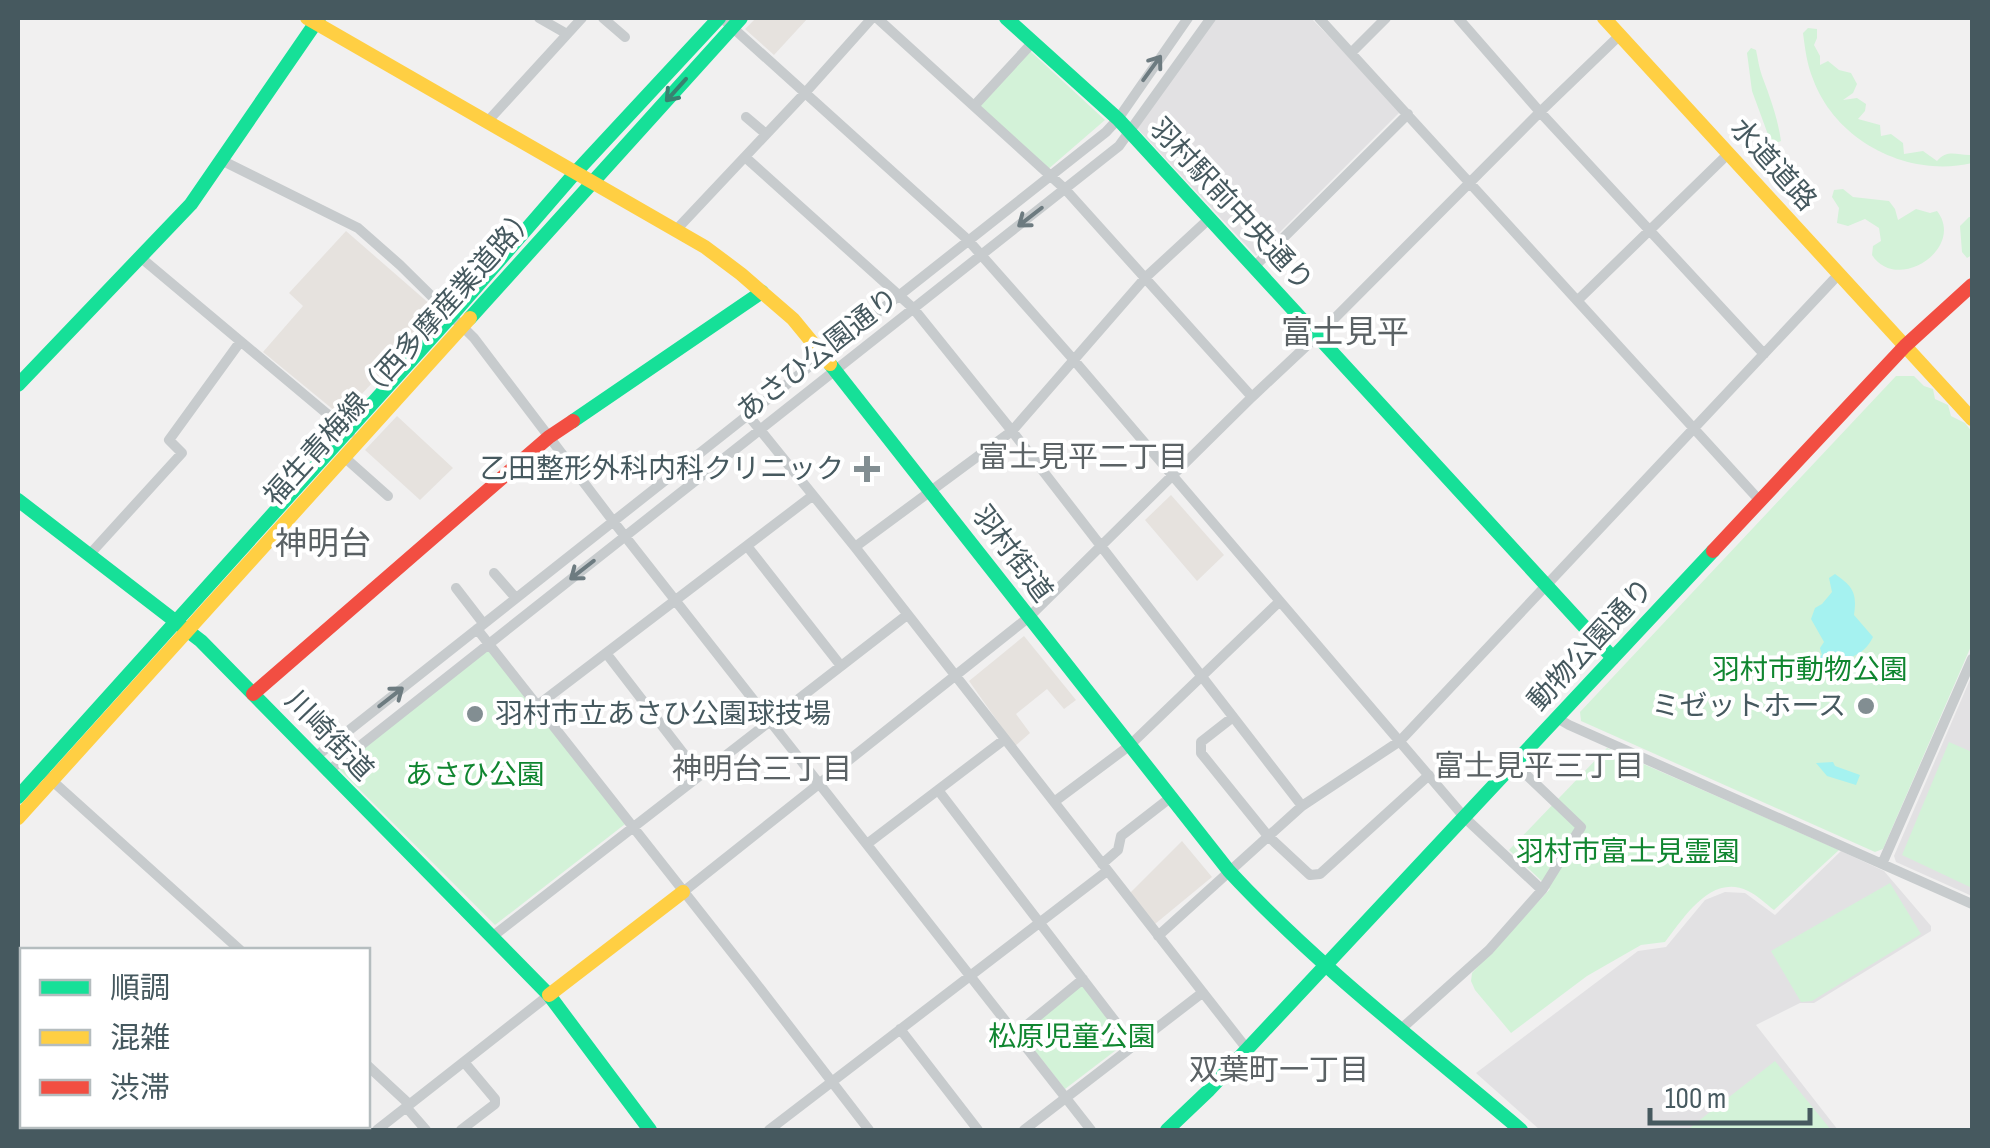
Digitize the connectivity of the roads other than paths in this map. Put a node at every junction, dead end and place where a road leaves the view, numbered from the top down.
1 (538, 18) edge
2 (582, 18) edge
3 (604, 18) edge
4 (874, 18) edge
5 (1006, 18) edge
6 (1171, 18) edge
7 (1212, 18) edge
8 (1319, 18) edge
9 (1386, 18) edge
10 (1458, 18) edge
11 (1604, 18) edge
12 (313, 19) edge
13 (729, 20) edge
14 (1185, 22) edge
15 (567, 34) junction
16 (1620, 35) junction
17 (625, 37) dead end
18 (1033, 42) junction
19 (1352, 52) junction
20 (806, 93) junction
21 (974, 106) junction
22 (1540, 112) junction
23 (1408, 114) junction
24 (746, 116) dead end
25 (1118, 119) junction
26 (488, 122) junction
27 (1130, 132) junction
28 (766, 134) junction
29 (1728, 153) junction
30 (745, 158) junction
31 (220, 160) junction
32 (576, 173) junction
33 (1050, 176) junction
34 (593, 184) junction
35 (1469, 184) junction
36 (1065, 190) junction
37 (1210, 218) junction
38 (1650, 229) junction
39 (676, 230) junction
40 (968, 240) junction
41 (982, 254) junction
42 (140, 256) junction
43 (1254, 267) junction
44 (1838, 274) junction
45 (1146, 277) junction
46 (1972, 285) edge
47 (762, 292) junction
48 (900, 294) junction
49 (1578, 300) junction
50 (914, 308) junction
51 (457, 320) junction
52 (1318, 336) junction
53 (240, 342) junction
54 (1905, 346) junction
55 (1764, 354) junction
56 (823, 355) junction
57 (1073, 359) junction
58 (835, 369) junction
59 (18, 385) edge
60 (1252, 397) junction
61 (748, 415) junction
62 (1972, 419) edge
63 (1694, 429) junction
64 (759, 430) junction
65 (1012, 430) junction
66 (353, 435) junction
67 (549, 436) junction
68 (343, 456) junction
69 (1173, 476) junction
70 (931, 489) junction
71 (388, 496) dead end
72 (812, 496) junction
73 (18, 500) edge
74 (1761, 502) junction
75 (613, 522) junction
76 (626, 535) junction
77 (747, 546) junction
78 (855, 547) junction
79 (1101, 548) junction
80 (90, 554) junction
81 (494, 573) dead end
82 (1547, 584) junction
83 (456, 588) dead end
84 (516, 597) junction
85 (676, 600) junction
86 (1279, 602) junction
87 (906, 615) junction
88 (1029, 618) junction
89 (182, 625) junction
90 (480, 626) junction
91 (488, 644) junction
92 (606, 653) junction
93 (1612, 658) junction
94 (1972, 659) edge
95 (841, 666) junction
96 (956, 676) junction
97 (1202, 676) junction
98 (253, 694) junction
99 (538, 706) junction
100 (1233, 717) junction
101 (1556, 718) junction
102 (770, 721) junction
103 (1005, 739) junction
104 (1400, 741) junction
105 (1129, 746) junction
106 (314, 758) junction
107 (1515, 764) junction
108 (328, 772) junction
109 (46, 775) junction
110 (700, 775) junction
111 (1429, 776) junction
112 (818, 784) junction
113 (938, 790) junction
114 (18, 797) edge
115 (1170, 798) junction
116 (1054, 802) junction
117 (1302, 806) junction
118 (18, 818) edge
119 (1465, 818) junction
120 (634, 827) junction
121 (1268, 836) junction
122 (867, 844) junction
123 (1882, 864) junction
124 (1105, 868) junction
125 (1229, 872) junction
126 (1542, 890) junction
127 (683, 892) junction
128 (1972, 904) edge
129 (1040, 922) junction
130 (493, 936) junction
131 (1158, 936) junction
132 (238, 948) edge
133 (1326, 964) junction
134 (970, 976) junction
135 (1082, 979) junction
136 (1202, 993) junction
137 (549, 995) junction
138 (900, 1029) junction
139 (1400, 1029) junction
140 (1016, 1034) junction
141 (1134, 1046) junction
142 (1247, 1049) junction
143 (464, 1062) junction
144 (370, 1068) edge
145 (832, 1081) junction
146 (1066, 1098) junction
147 (408, 1106) junction
148 (646, 1129) edge
149 (377, 1130) edge
150 (426, 1130) edge
151 (461, 1130) edge
152 (769, 1130) edge
153 (869, 1130) edge
154 (978, 1130) edge
155 (1024, 1130) edge
156 (1091, 1130) edge
157 (1166, 1130) edge
158 (1520, 1130) edge

1 - 15 street
2 - 15 street
3 - 17 street
4 - 20 street
4 - 21 street
5 - 18 street, 羽村駅前中央通り
6 - 14 street
7 - 27 street, あさひ公園通り
8 - 19 street
9 - 19 street
10 - 22 street
11 - 16 street, 水道道路
12 - 26 street, 羽村街道
12 - 31 street
13 - 20 street
13 - 32 street, 福生青梅線（西多摩産業道路）
13 -> 34 street, 福生青梅線（西多摩産業道路）
25 -> 14 street, あさひ公園通り
15 - 26 street
16 - 22 street
16 - 29 street, 水道道路
18 - 21 street
18 - 25 street, 羽村駅前中央通り
19 - 23 street
20 - 28 street
20 - 40 street
21 - 33 street
22 - 35 street
22 - 38 street
23 - 35 street
23 - 43 street
24 - 28 street
25 - 27 street, 羽村駅前中央通り
25 - 33 street, あさひ公園通り
26 - 32 street, 羽村街道
27 - 36 street, あさひ公園通り
27 - 37 street, 羽村駅前中央通り
28 - 30 street
29 - 38 street
29 - 44 street, 水道道路
30 - 39 street
30 - 48 street
31 - 42 street
31 - 51 street
32 - 34 street, 羽村街道
32 - 51 street, 福生青梅線（西多摩産業道路）
33 - 36 street
33 - 40 street, あさひ公園通り
34 - 39 street, 羽村街道
34 - 51 street, 福生青梅線（西多摩産業道路）
35 - 49 street
35 - 52 street
36 -> 41 street, あさひ公園通り
36 - 45 street
37 - 43 street, 羽村駅前中央通り
37 - 45 street
38 - 49 street
38 - 55 street
39 - 47 street, 羽村街道
40 - 41 street
40 - 48 street, あさひ公園通り
41 - 50 street, あさひ公園通り
41 - 57 street
42 - 53 street
42 - 59 street
43 - 52 street, 羽村駅前中央通り
44 - 54 street, 水道道路
44 - 55 street
45 - 57 street
45 - 60 street
46 - 54 street, 動物公園通り
47 - 56 street, 羽村街道
47 - 67 street
48 - 50 street
48 - 56 street, あさひ公園通り
49 - 63 street
50 - 58 street, あさひ公園通り
50 - 65 street
51 - 66 street, 福生青梅線（西多摩産業道路）
51 - 67 street
52 - 60 street
52 - 82 street, 羽村駅前中央通り
53 - 66 street
53 - 80 street
54 - 62 street, 水道道路
54 - 74 street, 動物公園通り
55 - 63 street
56 - 58 street, 羽村街道
56 - 61 street, あさひ公園通り
57 - 65 street
57 - 69 street
58 - 64 street, あさひ公園通り
58 - 70 street, 羽村街道
60 - 69 street
61 - 64 street
61 - 75 street, あさひ公園通り
63 - 74 street
63 - 82 street
64 - 72 street
64 - 76 street, あさひ公園通り
65 - 70 street
65 - 79 street
66 - 68 street, 福生青梅線（西多摩産業道路）
66 - 89 street, 福生青梅線（西多摩産業道路）
67 - 75 street
67 - 98 street
68 - 71 street
68 - 89 street, 福生青梅線（西多摩産業道路）
69 - 79 street
69 - 86 street
70 - 78 street
70 - 88 street, 羽村街道
72 - 77 street
72 - 78 street
73 - 80 street, 川崎街道
74 - 93 street, 動物公園通り
75 - 76 street
75 - 84 street, あさひ公園通り
76 - 85 street
76 -> 91 street, あさひ公園通り
77 - 85 street
77 - 95 street
78 - 87 street
79 - 88 street
79 - 97 street
80 - 89 street, 川崎街道
81 - 84 street
82 - 93 street, 羽村駅前中央通り
82 - 104 street
83 - 90 street
84 - 90 street, あさひ公園通り
85 - 92 street
85 - 102 street
86 - 97 street
86 - 104 street
87 - 95 street
87 - 96 street
88 - 96 street
88 - 105 street, 羽村街道
89 - 98 street, 川崎街道
89 - 109 street, 福生青梅線（西多摩産業道路）
90 - 91 street
106 -> 90 street, あさひ公園通り
91 - 99 street
91 - 108 street, あさひ公園通り
92 - 99 street
92 - 110 street
93 - 101 street, 動物公園通り
94 - 123 street
95 - 102 street
96 - 103 street
96 - 112 street
97 - 100 street
97 - 105 street
98 - 106 street, 川崎街道
99 - 120 street
100 - 117 street
100 - 121 street
101 - 107 street, 動物公園通り
101 - 123 street
102 - 110 street
102 - 112 street
103 - 113 street
103 - 116 street
104 - 111 street
104 - 117 street
105 - 115 street, 羽村街道
105 - 116 street
106 - 108 street, 川崎街道
107 - 119 street, 動物公園通り
107 - 126 street
108 - 130 street, 川崎街道
109 - 114 street, 福生青梅線（西多摩産業道路）
109 - 118 street, 福生青梅線（西多摩産業道路）
109 - 132 street
110 - 120 street
111 - 119 street
111 - 121 street
112 - 122 street
112 - 127 street
113 - 122 street
113 - 129 street
115 - 124 street
115 - 125 street, 羽村街道
116 - 124 street
117 - 121 street
119 - 126 street
119 - 133 street, 動物公園通り
120 - 127 street
120 - 130 street
121 - 125 street
122 - 134 street
123 - 128 street
124 - 129 street
124 - 131 street
125 - 131 street
125 - 133 street, 羽村街道
126 - 139 street
127 - 137 street
127 - 145 street
129 - 134 street
129 - 135 street
130 - 137 street, 川崎街道
131 - 136 street
133 - 139 street, 羽村街道
133 - 142 street, 動物公園通り
134 - 138 street
134 - 140 street
135 - 140 street
135 - 141 street
136 - 141 street
136 - 142 street
137 - 143 street
137 - 148 street, 川崎街道
138 - 145 street
138 - 154 street
139 - 158 street, 羽村街道
140 - 146 street
141 - 146 street
142 - 157 street, 動物公園通り
143 - 147 street
143 - 151 street
144 - 147 street
145 - 152 street
145 - 153 street
146 - 155 street
146 - 156 street
147 - 149 street
147 - 150 street

